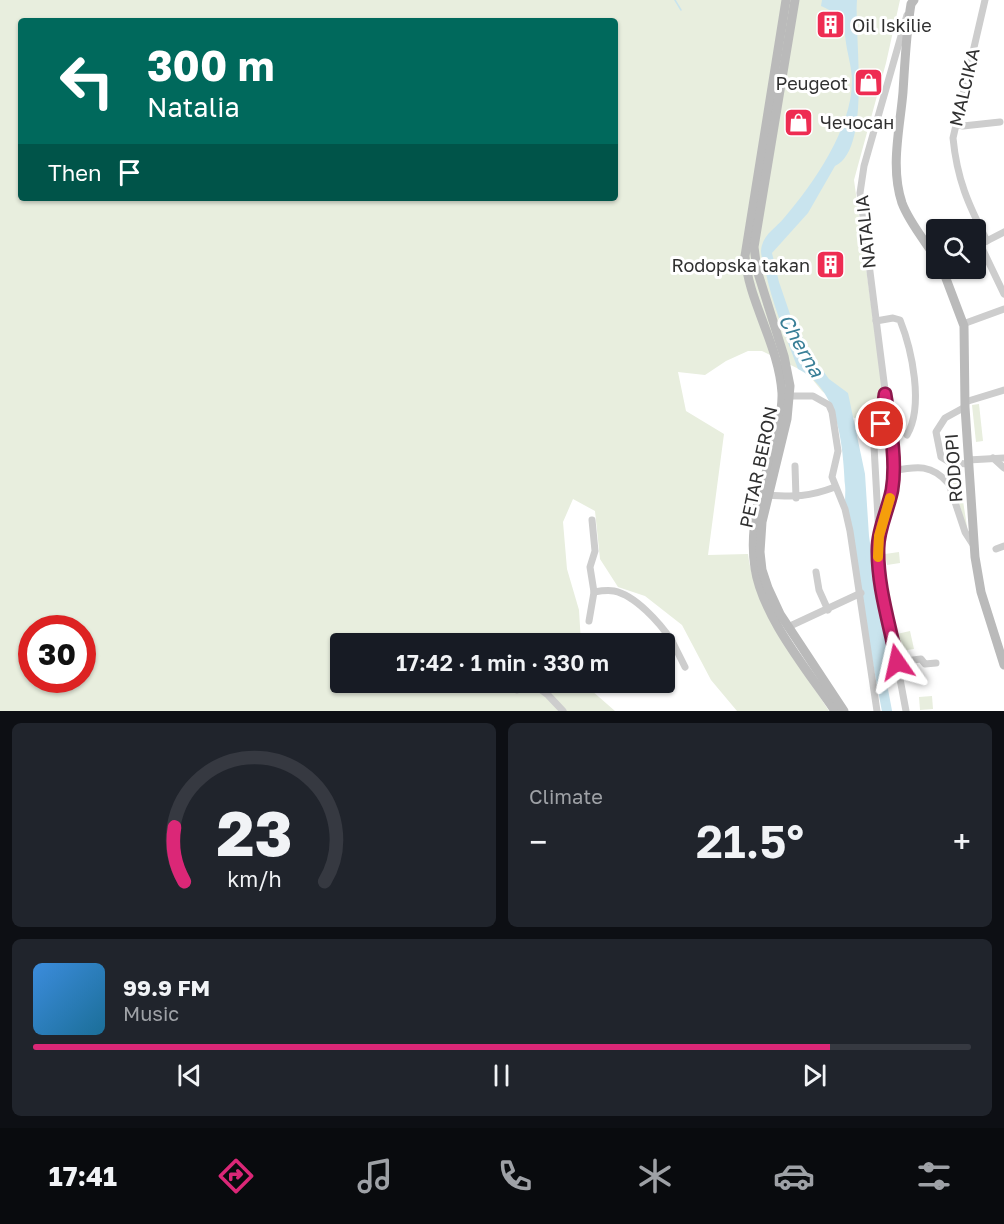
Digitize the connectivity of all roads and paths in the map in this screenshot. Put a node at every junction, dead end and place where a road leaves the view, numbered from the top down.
1 (786, 0) edge
2 (795, 0) edge
3 (985, 0) edge
4 (913, 2) edge
5 (1000, 123) dead end
6 (955, 124) junction
7 (973, 219) edge
8 (1004, 232) edge
9 (986, 241) edge
10 (926, 242) edge
11 (986, 255) edge
12 (946, 279) edge
13 (1004, 294) edge
14 (1004, 309) edge
15 (876, 321) junction
16 (963, 324) junction
17 (1004, 390) edge
18 (885, 394) junction
19 (790, 396) junction
20 (965, 404) junction
21 (908, 435) dead end
22 (993, 458) junction
23 (1004, 458) edge
24 (969, 462) junction
25 (795, 466) dead end
26 (1004, 468) edge
27 (893, 471) junction
28 (835, 487) junction
29 (767, 495) junction
30 (796, 498) junction
31 (592, 520) dead end
32 (879, 536) junction
33 (1004, 546) edge
34 (975, 548) junction
35 (996, 549) dead end
36 (816, 572) dead end
37 (594, 592) junction
38 (861, 593) junction
39 (828, 610) junction
40 (589, 621) dead end
41 (788, 627) junction
42 (667, 633) edge
43 (675, 647) edge
44 (897, 662) junction
45 (936, 663) dead end
46 (1004, 665) edge
47 (685, 667) dead end
48 (546, 693) edge
49 (562, 711) edge
50 (835, 711) edge
51 (844, 711) edge
52 (877, 711) edge
53 (906, 711) edge

1 - 50 main road, PETAR BERON
2 - 19 main road, PETAR BERON
3 - 6 street, MALCIKA
4 - 10 main road
4 - 15 street, NATALIA
5 - 6 street
6 - 7 street, MALCIKA
8 - 9 street
11 - 13 street, MALCIKA
12 - 16 main road, RODOPI
14 - 16 street
15 - 18 street, NATALIA
15 - 21 street
16 - 20 main road, RODOPI
17 - 20 street
18 - 27 street, NATALIA
18 - 32 street, NATALIA
19 - 28 street
19 - 29 main road, PETAR BERON
20 - 24 main road, RODOPI
20 - 24 street
22 - 23 street
22 - 24 street
22 - 26 street
24 - 34 main road, RODOPI
25 - 30 street
27 - 32 street, NATALIA
27 - 34 street
28 - 30 street
28 - 38 street
29 - 30 street
29 - 41 main road, PETAR BERON
31 - 37 street
32 - 44 street, NATALIA
33 - 35 street
34 - 46 main road, RODOPI
36 - 39 street
37 - 40 street
37 - 42 street
38 - 39 street
38 - 52 street
39 - 41 street
41 - 51 main road, PETAR BERON
43 - 47 street
44 - 45 street
44 - 53 street, NATALIA
48 - 49 street

